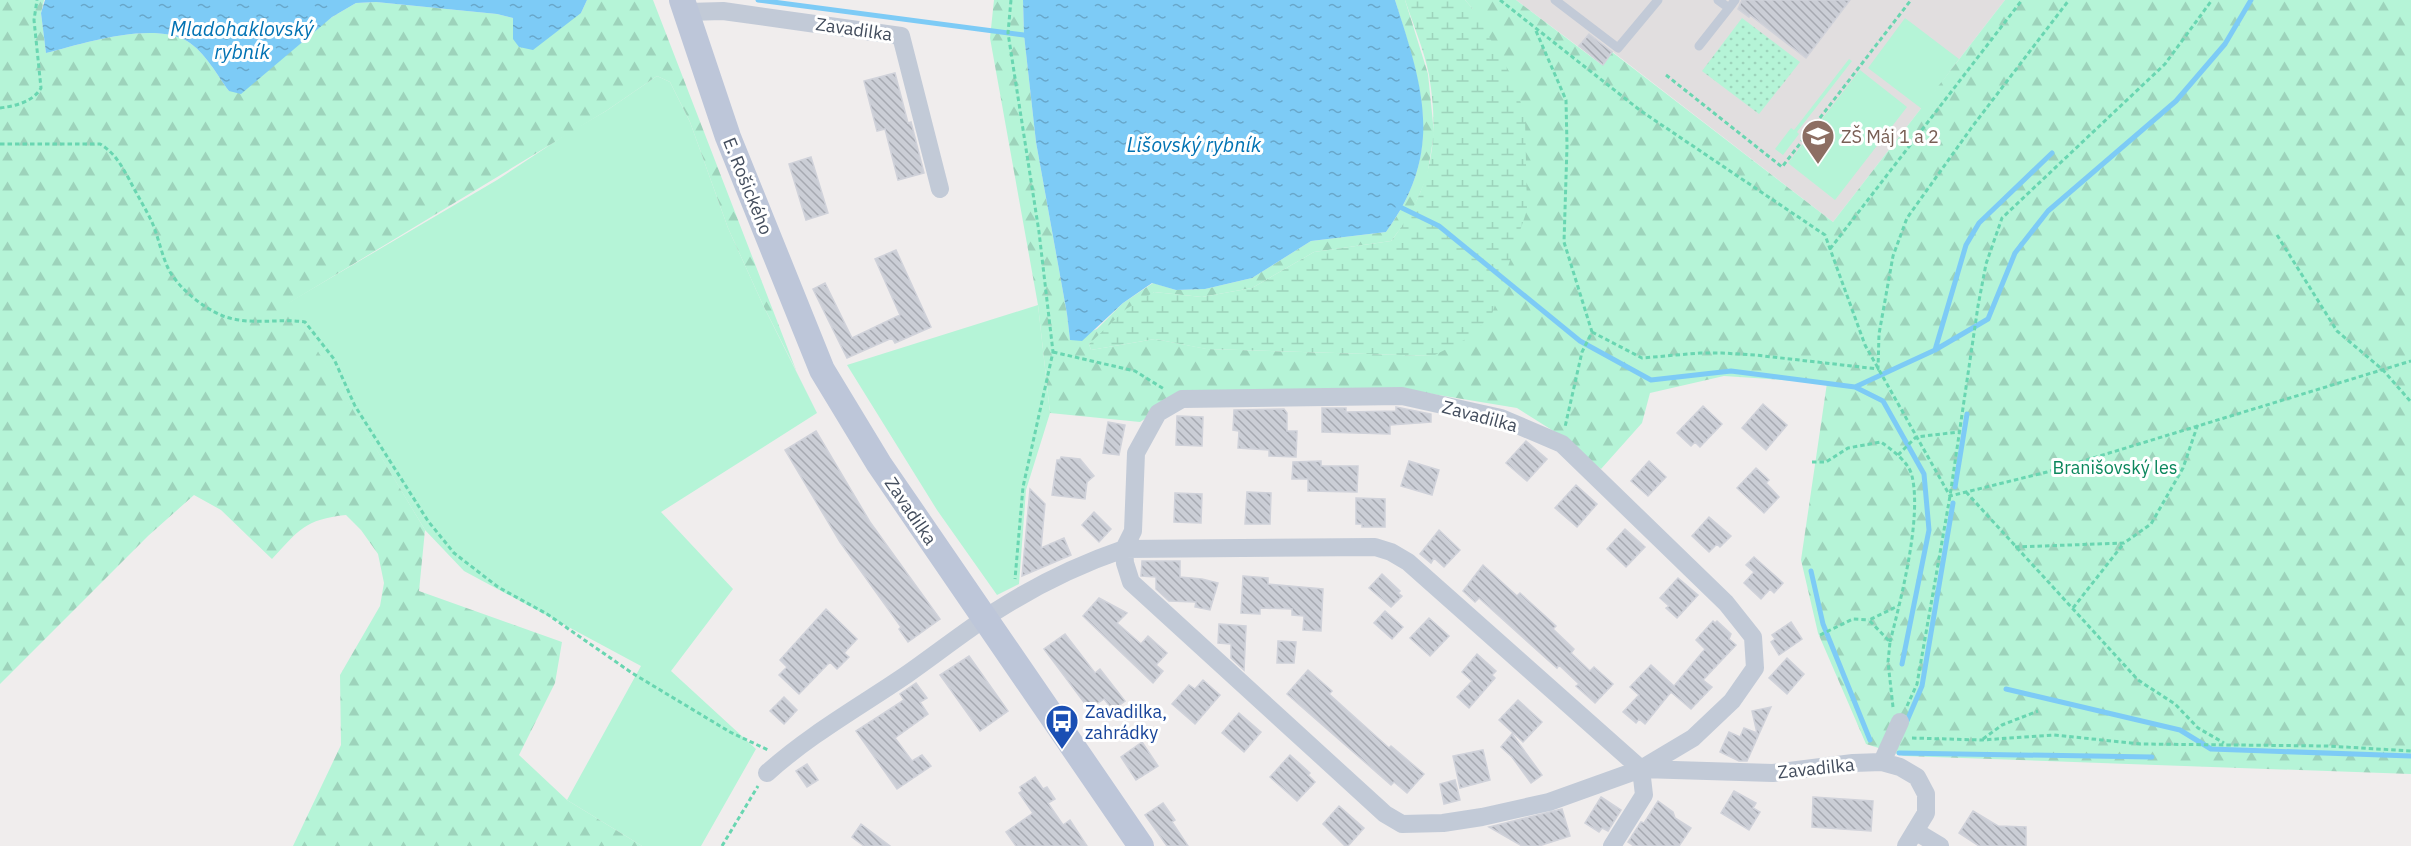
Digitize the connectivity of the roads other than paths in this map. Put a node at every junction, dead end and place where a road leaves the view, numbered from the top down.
1 (1555, 0) edge
2 (1658, 0) edge
3 (1718, 0) edge
4 (1732, 4) edge
5 (685, 6) edge
6 (1699, 46) dead end
7 (940, 189) dead end
8 (822, 370) joint
9 (1124, 549) junction
10 (984, 619) junction
11 (1896, 731) road end
12 (1882, 762) junction
13 (1641, 769) junction
14 (767, 773) road end
15 (1911, 839) edge
16 (1141, 846) edge
17 (1612, 846) edge
18 (1940, 846) edge

1 - 2 lane
3 - 4 lane
4 - 6 lane
5 - 7 street, Zavadilka
5 - 8 street, E. Rošického
8 - 10 street, Zavadilka
9 - 10 street
9 - 13 street
9 - 13 street, Zavadilka
9 - 13 street, Zavadilka
10 - 14 street
10 - 16 street, Zavadilka
11 - 12 street
12 - 13 street, Zavadilka
12 - 15 street, Zavadilka
13 - 17 street
15 - 18 street, Zavadilka

